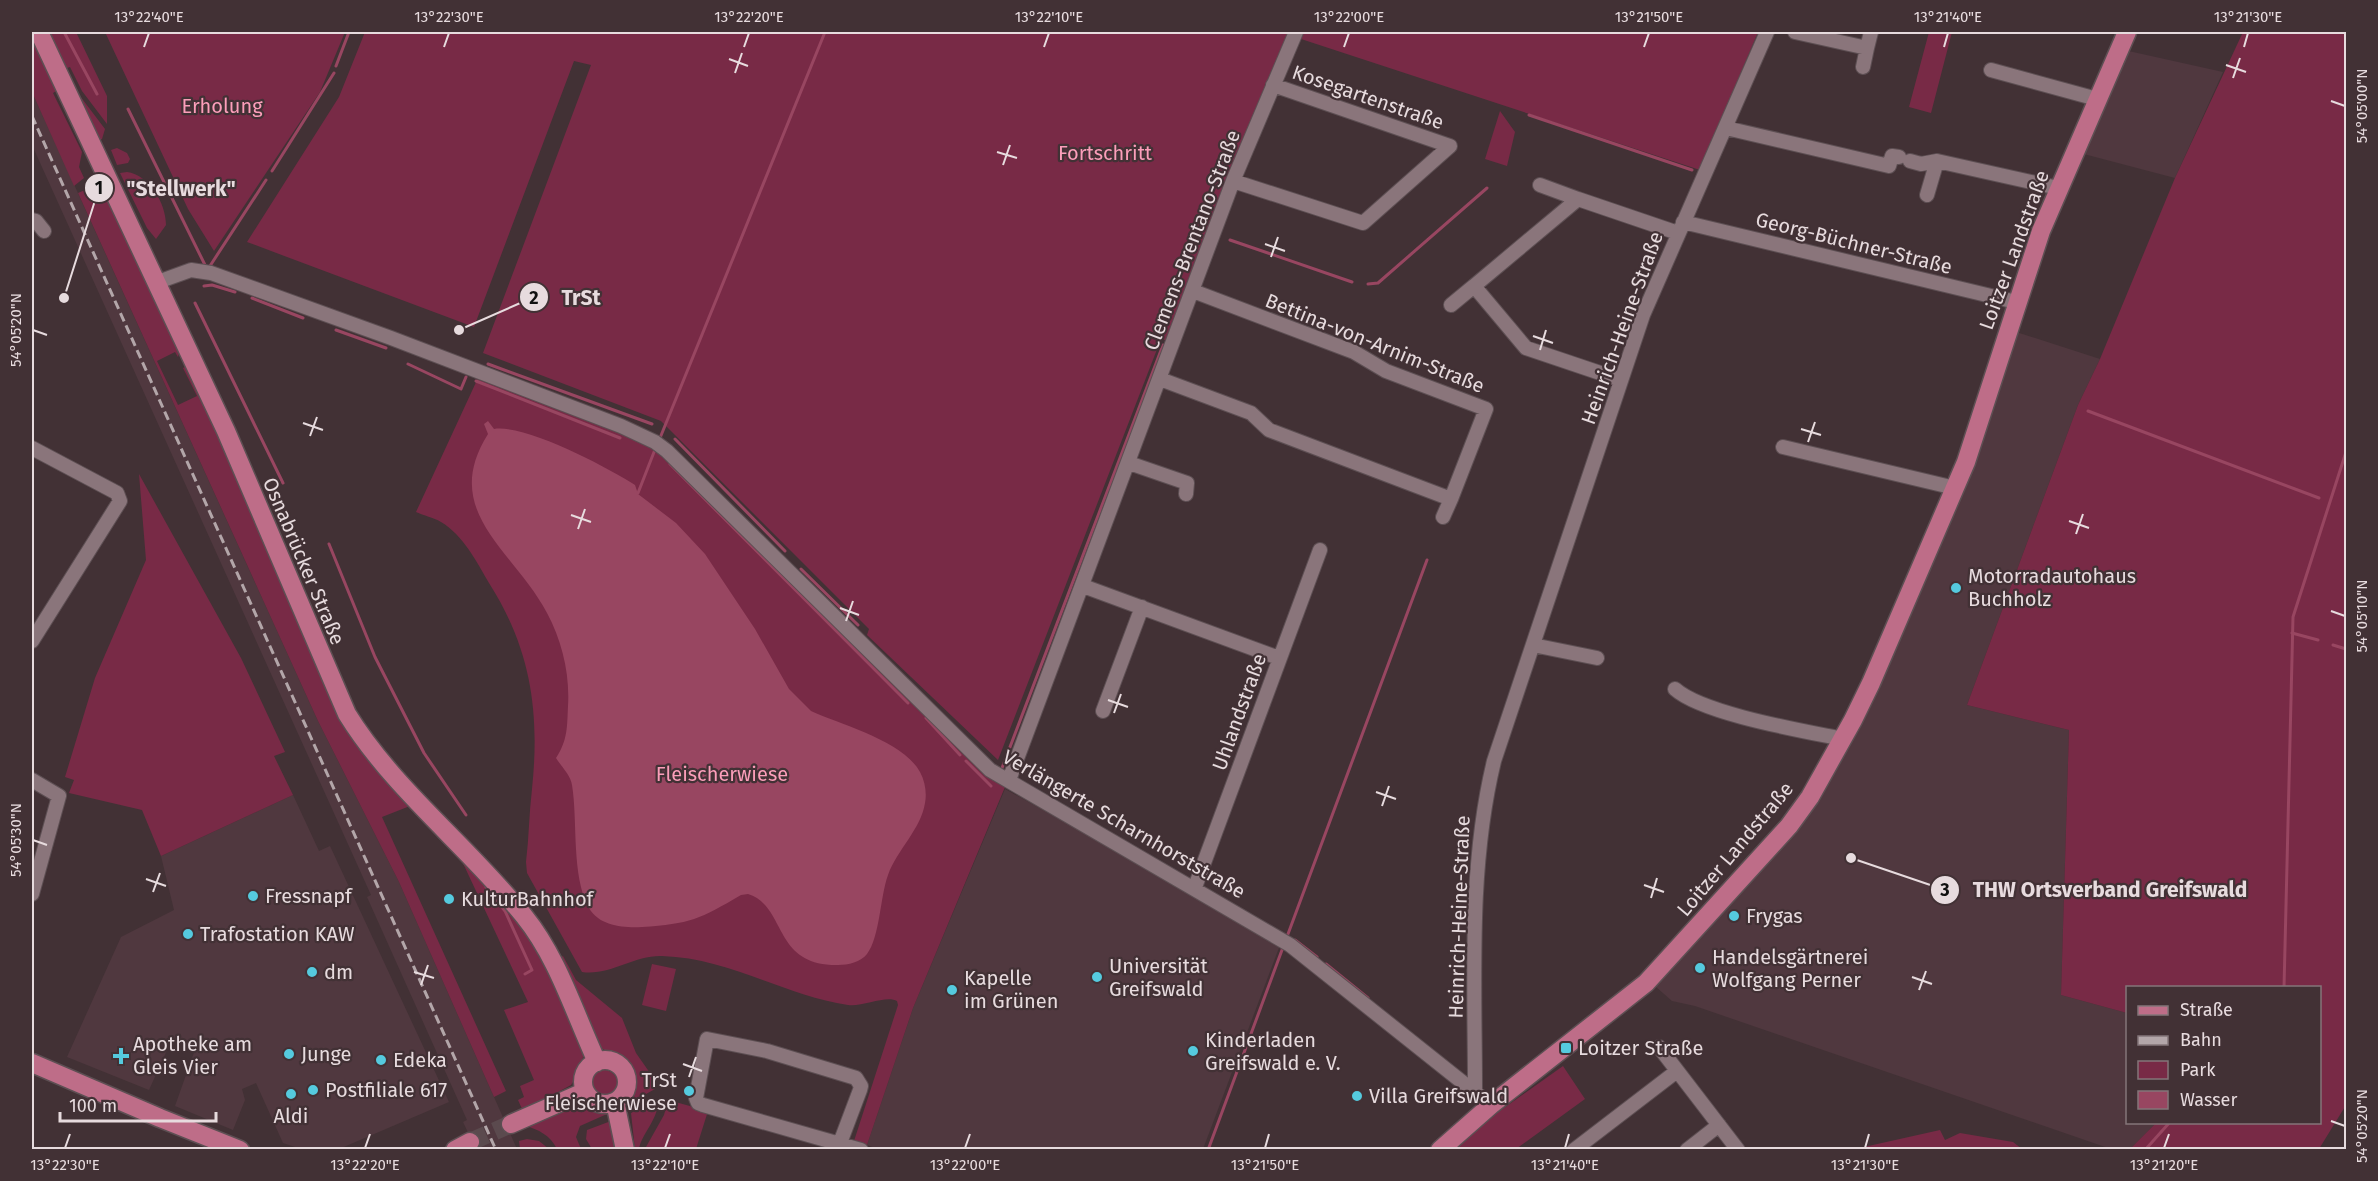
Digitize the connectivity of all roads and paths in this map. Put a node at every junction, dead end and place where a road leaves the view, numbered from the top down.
1 (39, 32) edge
2 (1296, 32) edge
3 (1767, 32) edge
4 (1795, 32) edge
5 (1871, 32) edge
6 (2127, 32) edge
7 (1867, 48) junction
8 (1863, 67) dead end
9 (1991, 70) dead end
10 (1273, 85) junction
11 (2097, 99) junction
12 (1726, 128) junction
13 (1937, 161) junction
14 (1233, 181) junction
15 (1540, 186) dead end
16 (2058, 188) junction
17 (1927, 195) dead end
18 (1578, 199) junction
19 (32, 220) edge
20 (1680, 227) junction
21 (44, 231) dead end
22 (155, 283) junction
23 (1474, 286) junction
24 (1193, 291) junction
25 (2016, 302) junction
26 (1451, 305) dead end
27 (1160, 380) junction
28 (1621, 380) junction
29 (1783, 447) dead end
30 (32, 448) edge
31 (1129, 463) junction
32 (1955, 488) junction
33 (1186, 494) dead end
34 (1451, 499) junction
35 (1443, 517) dead end
36 (1320, 550) dead end
37 (1083, 586) junction
38 (1142, 608) junction
39 (32, 641) edge
40 (1533, 645) junction
41 (1279, 658) junction
42 (1596, 658) dead end
43 (1675, 689) dead end
44 (1103, 711) dead end
45 (1843, 739) junction
46 (32, 780) edge
47 (1010, 780) junction
48 (1195, 887) junction
49 (32, 894) edge
50 (1659, 1047) dead end
51 (597, 1062) junction
52 (32, 1063) edge
53 (1677, 1071) junction
54 (1475, 1091) junction
55 (584, 1092) junction
56 (615, 1102) junction
57 (1491, 1105) junction
58 (511, 1124) tunnel mouth
59 (1719, 1125) junction
60 (186, 1129) junction
61 (840, 1143) junction
62 (220, 1149) edge
63 (240, 1149) edge
64 (625, 1149) edge
65 (861, 1149) edge
66 (1440, 1149) edge
67 (1574, 1149) edge
68 (1687, 1149) edge
69 (1738, 1149) edge

1 - 22 main road, Osnabrücker Straße
2 - 10 street, Clemens-Brentano-Straße
3 - 12 street, Heinrich-Heine-Straße
4 - 7 street
5 - 7 street
6 - 11 main road, Loitzer Landstraße
7 - 8 street
9 - 11 street
10 - 14 street, Clemens-Brentano-Straße
10 - 14 street, Kosegartenstraße
11 - 16 main road, Loitzer Landstraße
12 - 13 street
12 - 20 street, Heinrich-Heine-Straße
13 - 16 street
13 - 17 street
14 - 24 street, Clemens-Brentano-Straße
15 - 18 street, Georg-Büchner-Straße
16 - 25 main road, Loitzer Landstraße
18 - 20 street, Georg-Büchner-Straße
18 - 23 street
19 - 21 street
20 - 25 street, Georg-Büchner-Straße
20 - 28 street, Heinrich-Heine-Straße
22 - 47 street, Verlängerte Scharnhorststraße
22 - 51 main road, Osnabrücker Straße
23 - 26 street
23 - 28 street
24 - 27 street, Clemens-Brentano-Straße
24 - 34 street, Bettina-von-Arnim-Straße
25 - 32 main road, Loitzer Landstraße
27 - 31 street, Clemens-Brentano-Straße
27 - 34 street
28 - 40 street, Heinrich-Heine-Straße
29 - 32 street
30 - 39 street
31 - 33 street
31 - 37 street, Clemens-Brentano-Straße
32 - 45 main road, Loitzer Landstraße
34 - 35 street, Bettina-von-Arnim-Straße
36 - 41 street, Uhlandstraße
37 - 38 street
37 - 47 street, Clemens-Brentano-Straße
38 - 41 street
38 - 44 street
40 - 42 street
40 - 54 street, Heinrich-Heine-Straße
41 - 48 street, Uhlandstraße
43 - 45 street
45 - 57 main road, Loitzer Landstraße
46 - 49 street
47 - 48 street, Verlängerte Scharnhorststraße
48 - 54 street, Verlängerte Scharnhorststraße
50 - 53 street
51 - 55 main road
51 - 56 main road
52 - 60 main road
53 - 59 street
53 - 67 street
54 - 57 street, Verlängerte Scharnhorststraße
55 - 56 main road
55 - 58 main road
56 - 64 main road
57 - 66 main road
59 - 68 street
59 - 69 street
60 - 62 street
60 - 63 main road
61 - 61 street
61 - 65 street

